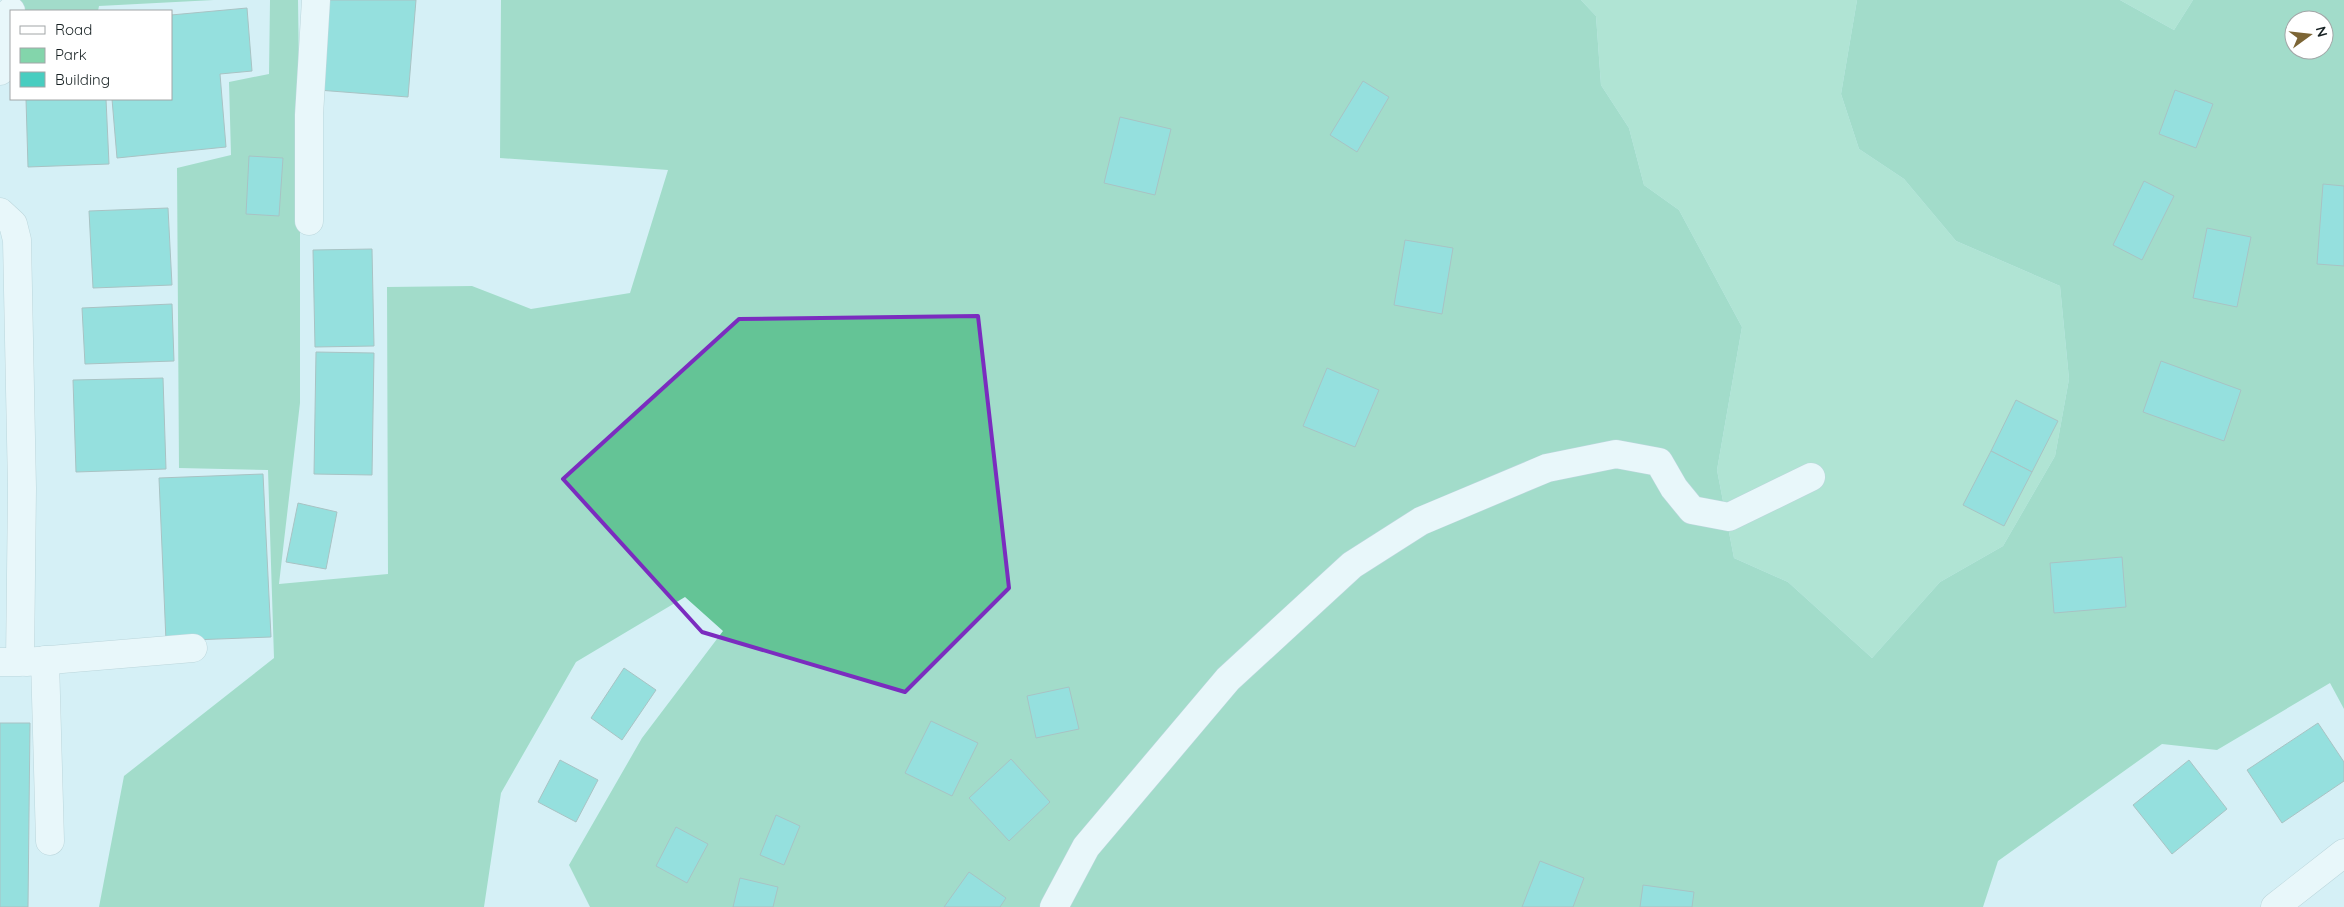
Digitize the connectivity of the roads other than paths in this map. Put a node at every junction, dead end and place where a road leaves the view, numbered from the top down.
1 (316, 0) edge
2 (10, 16) edge
3 (0, 71) edge
4 (0, 212) edge
5 (309, 221) dead end
6 (1811, 477) dead end
7 (193, 648) dead end
8 (22, 661) edge
9 (50, 841) dead end
10 (2344, 853) edge
11 (1054, 907) edge
12 (2275, 907) edge

1 - 5 street
2 - 3 street
4 - 8 street
6 - 11 street
7 - 8 street
8 - 9 street
10 - 12 street

